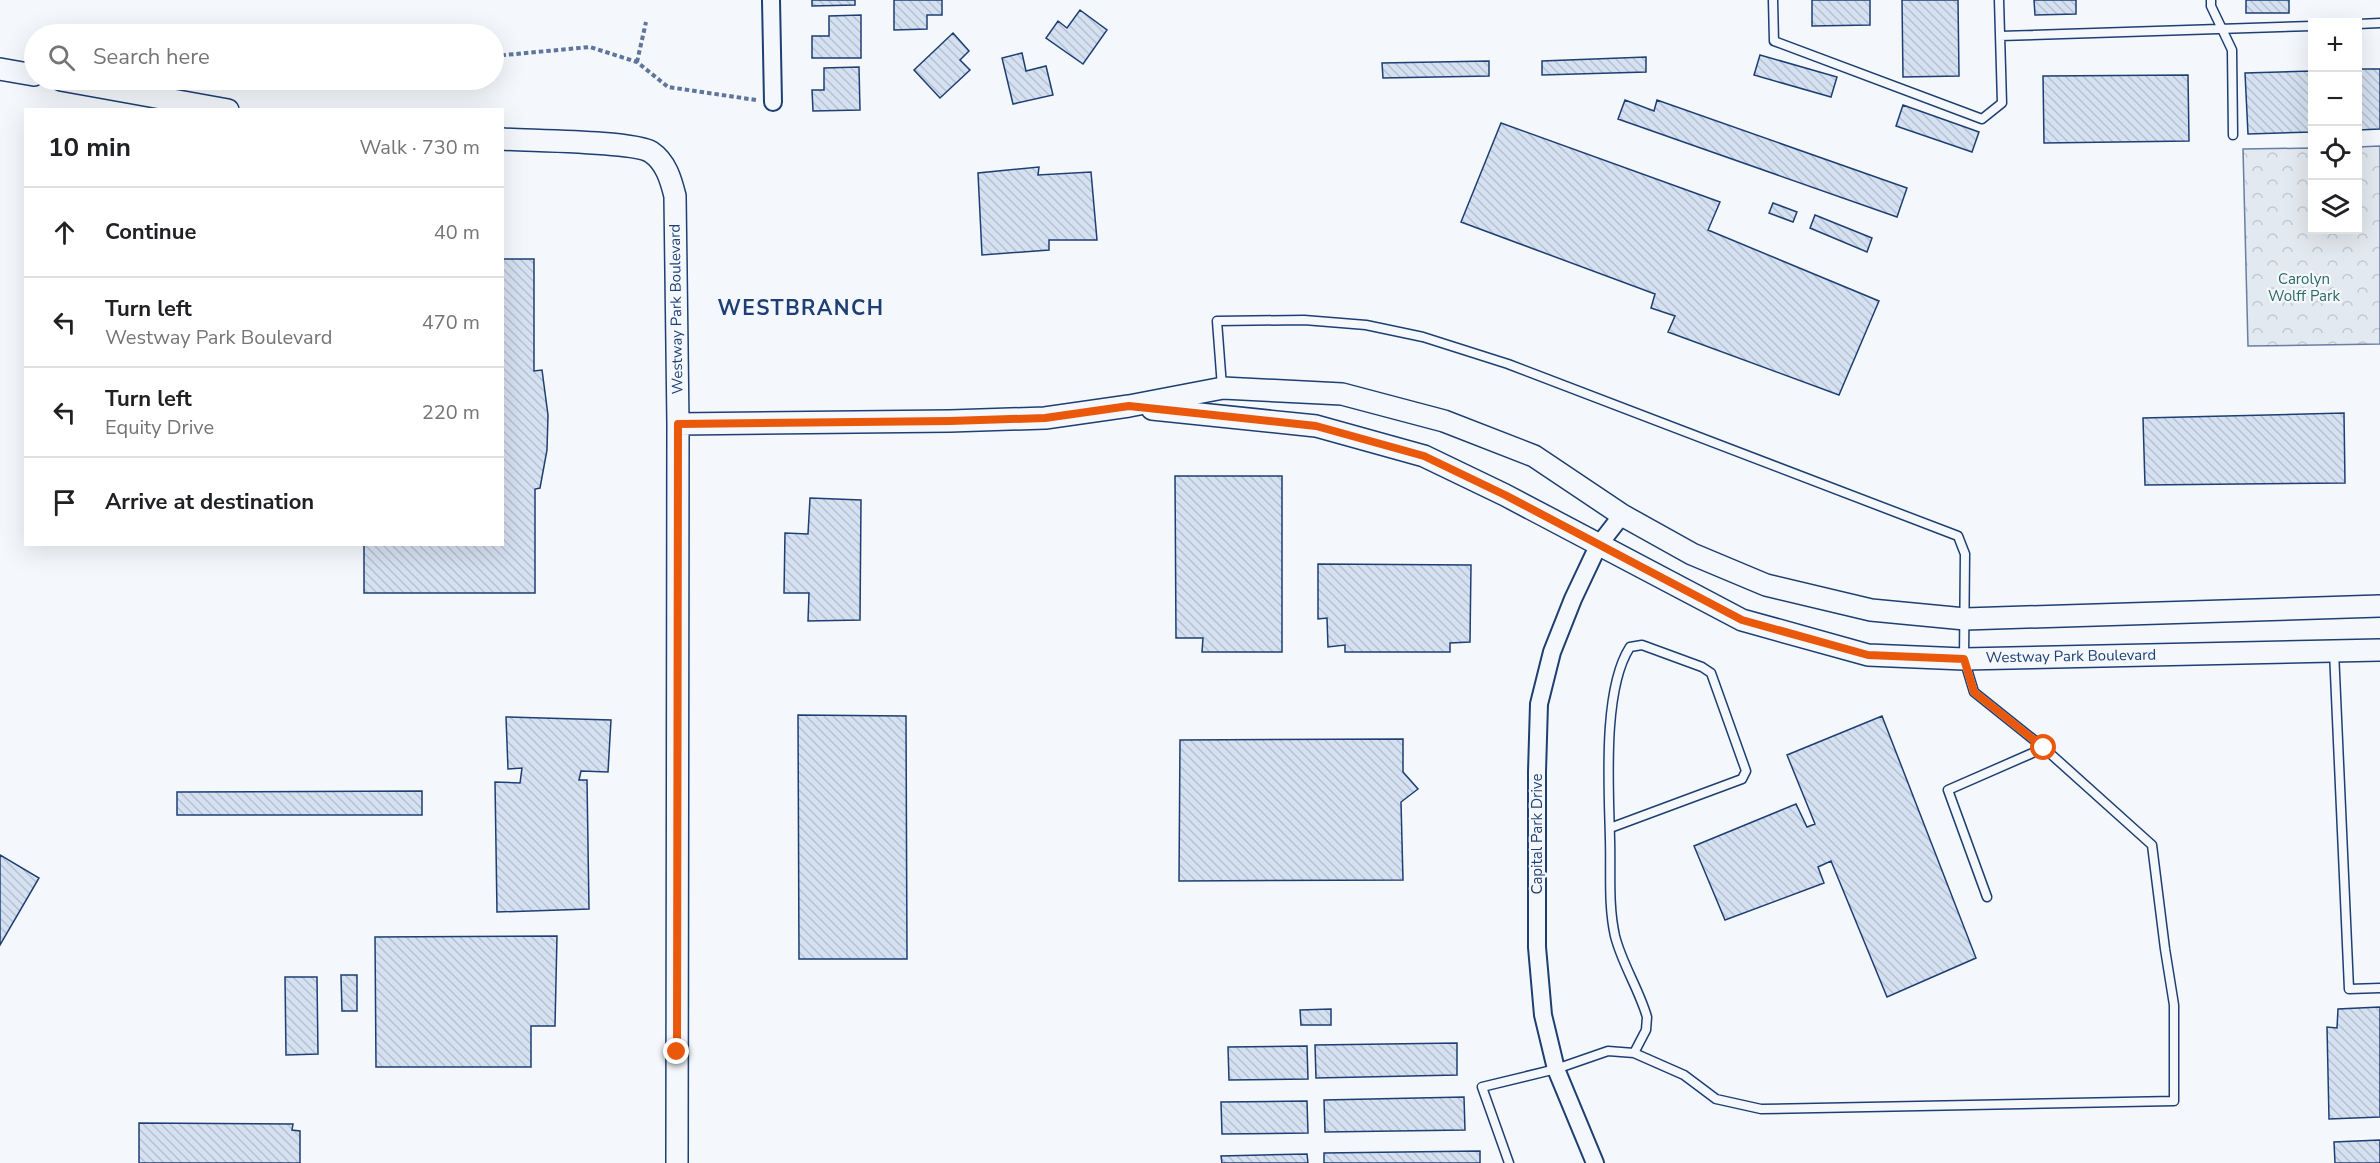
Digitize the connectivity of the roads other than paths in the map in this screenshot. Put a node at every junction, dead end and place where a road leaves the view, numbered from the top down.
1 (771, 0) edge
2 (1773, 0) edge
3 (1999, 0) edge
4 (2211, 0) edge
5 (2380, 23) edge
6 (2362, 24) edge
7 (2308, 26) edge
8 (2222, 30) junction
9 (2000, 36) junction
10 (0, 69) edge
11 (24, 73) edge
12 (117, 90) edge
13 (773, 102) road end
14 (217, 108) edge
15 (2234, 135) dead end
16 (504, 139) edge
17 (1222, 388) junction
18 (1129, 406) junction
19 (678, 424) junction
20 (1622, 515) junction
21 (1598, 546) junction
22 (2380, 606) edge
23 (1965, 619) junction
24 (2380, 650) edge
25 (2334, 651) junction
26 (1964, 659) junction
27 (2044, 748) junction
28 (1610, 828) junction
29 (1987, 897) dead end
30 (2380, 988) edge
31 (1634, 1053) junction
32 (1556, 1069) junction
33 (677, 1163) edge
34 (1509, 1163) edge
35 (1595, 1163) edge

1 - 13 street
2 - 9 lane
3 - 9 lane
4 - 8 lane
5 - 6 lane
7 - 8 lane
8 - 9 lane
8 - 15 lane
10 - 11 street
12 - 14 street
16 - 19 street, Westway Park Boulevard
17 - 18 street, Westway Park Boulevard
17 - 20 street, Westway Park Boulevard
17 - 23 lane
18 - 19 street, Westway Park Boulevard
18 - 21 street, Westway Park Boulevard
19 - 33 street
20 - 21 street, Capital Park Drive
20 - 23 street, Westway Park Boulevard
21 - 26 street, Westway Park Boulevard
21 - 32 street, Capital Park Drive
22 - 23 street, Westway Park Boulevard
23 - 26 lane
24 - 25 street, Westway Park Boulevard
25 - 26 street, Westway Park Boulevard
25 - 30 lane
26 - 27 lane
27 - 29 lane
27 - 31 lane
28 - 28 lane
28 - 31 lane
31 - 32 lane
32 - 34 lane
32 - 35 street, Capital Park Drive

